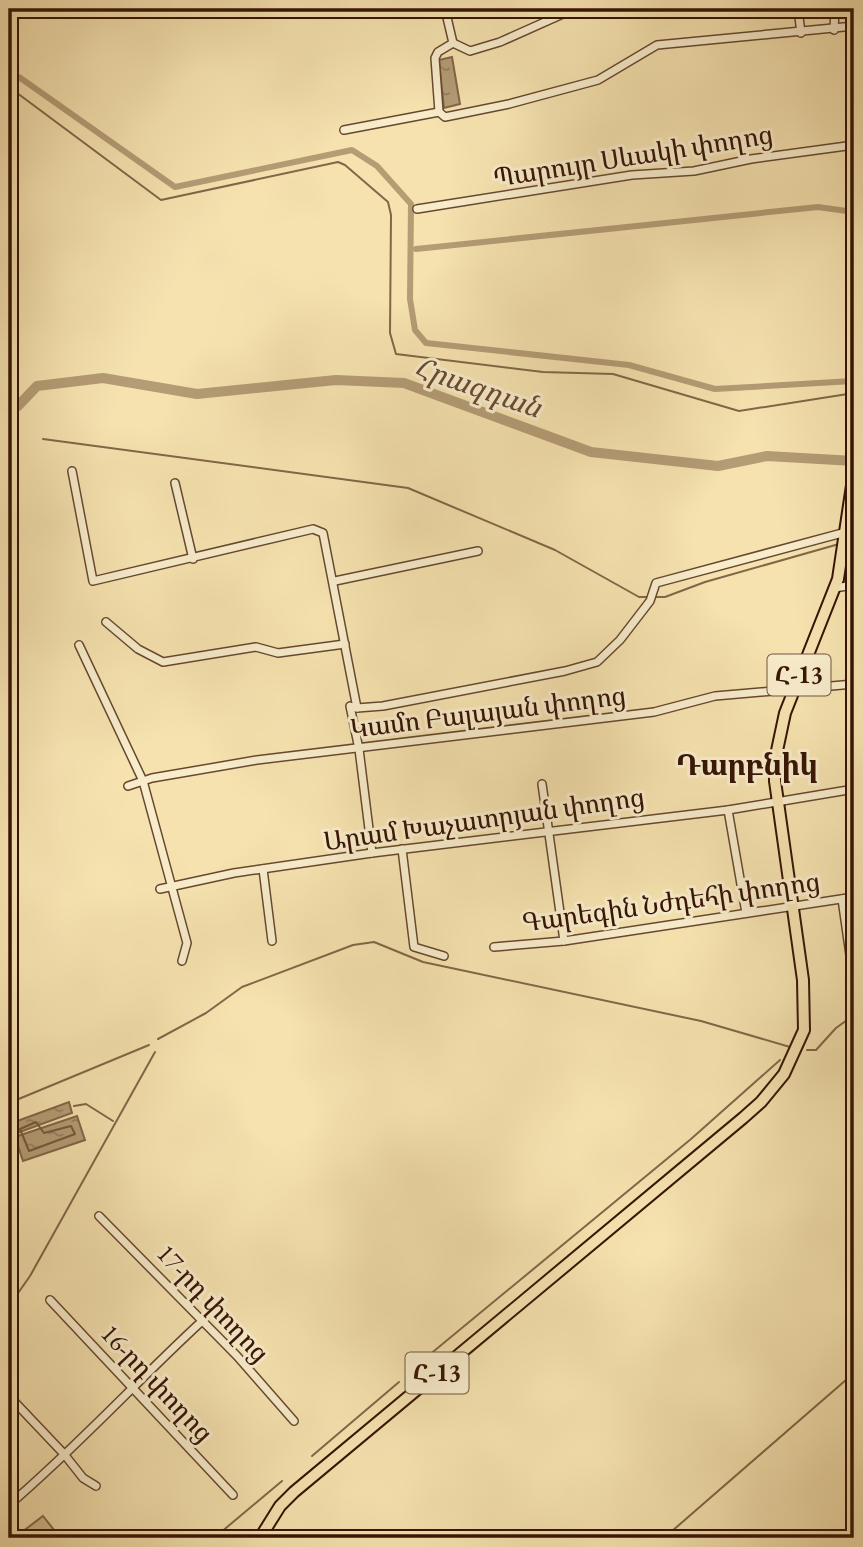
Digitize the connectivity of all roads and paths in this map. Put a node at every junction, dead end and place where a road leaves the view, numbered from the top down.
1 (445, 9) edge
2 (574, 9) edge
3 (798, 9) edge
4 (835, 9) edge
5 (854, 26) edge
6 (834, 30) junction
7 (801, 33) junction
8 (453, 43) junction
9 (439, 112) junction
10 (344, 130) dead end
11 (854, 145) edge
12 (417, 209) dead end
13 (72, 471) dead end
14 (853, 477) edge
15 (174, 483) dead end
16 (845, 536) junction
17 (478, 551) dead end
18 (193, 559) junction
19 (335, 581) junction
20 (854, 584) edge
21 (834, 588) junction
22 (106, 622) dead end
23 (345, 644) junction
24 (79, 645) dead end
25 (854, 684) edge
26 (793, 691) junction
27 (357, 708) junction
28 (359, 749) junction
29 (143, 781) junction
30 (542, 784) dead end
31 (128, 786) dead end
32 (854, 789) edge
33 (778, 802) junction
34 (728, 810) junction
35 (548, 831) junction
36 (402, 849) junction
37 (372, 853) junction
38 (263, 869) junction
39 (172, 887) junction
40 (160, 888) dead end
41 (854, 897) edge
42 (842, 899) junction
43 (795, 907) junction
44 (746, 914) junction
45 (272, 941) dead end
46 (564, 941) junction
47 (494, 947) dead end
48 (444, 956) dead end
49 (183, 961) dead end
50 (854, 983) edge
51 (99, 1216) dead end
52 (50, 1300) dead end
53 (201, 1322) junction
54 (131, 1386) junction
55 (9, 1396) edge
56 (293, 1421) dead end
57 (64, 1454) junction
58 (96, 1486) dead end
59 (233, 1495) dead end
60 (9, 1505) edge
61 (260, 1538) edge

1 - 8 street
2 - 8 street
3 - 7 street
4 - 6 street
5 - 6 street
6 - 7 street
7 - 9 street
8 - 9 street
9 - 10 street
11 - 12 street, Պարույր Սևակի փողոց
13 - 18 street
14 - 16 main road, Հ-13
15 - 18 street
16 - 21 main road, Հ-13
16 - 27 street
17 - 19 street
18 - 19 street
19 - 23 street
20 - 21 street
21 - 26 main road, Հ-13
22 - 23 street
23 - 27 street
24 - 29 street
25 - 26 street, Կամո Բալայան փողոց
26 - 28 street, Կամո Բալայան փողոց
26 - 33 main road, Հ-13
27 - 28 street
28 - 29 street, Կամո Բալայան փողոց
28 - 37 street
29 - 31 street, Կամո Բալայան փողոց
29 - 39 street
30 - 35 street
32 - 33 street, Արամ Խաչատրյան փողոց
33 - 34 street, Արամ Խաչատրյան փողոց
33 - 43 main road, Հ-13
34 - 35 street, Արամ Խաչատրյան փողոց
34 - 44 street
35 - 36 street, Արամ Խաչատրյան փողոց
35 - 46 street
36 - 37 street, Արամ Խաչատրյան փողոց
36 - 48 street
37 - 38 street, Արամ Խաչատրյան փողոց
38 - 39 street, Արամ Խաչատրյան փողոց
38 - 45 street
39 - 40 street, Արամ Խաչատրյան փողոց
39 - 49 street
41 - 42 street, Գարեգին Նժդեհի փողոց
42 - 43 street, Գարեգին Նժդեհի փողոց
42 - 50 street
43 - 44 street, Գարեգին Նժդեհի փողոց
43 - 61 main road, Հ-13
44 - 46 street, Գարեգին Նժդեհի փողոց
46 - 47 street, Գարեգին Նժդեհի փողոց
51 - 53 street, 17-րդ փողոց
52 - 54 street, 16-րդ փողոց
53 - 54 street
53 - 56 street, 17-րդ փողոց
54 - 57 street
54 - 59 street, 16-րդ փողոց
55 - 57 street
57 - 58 street
57 - 60 street

